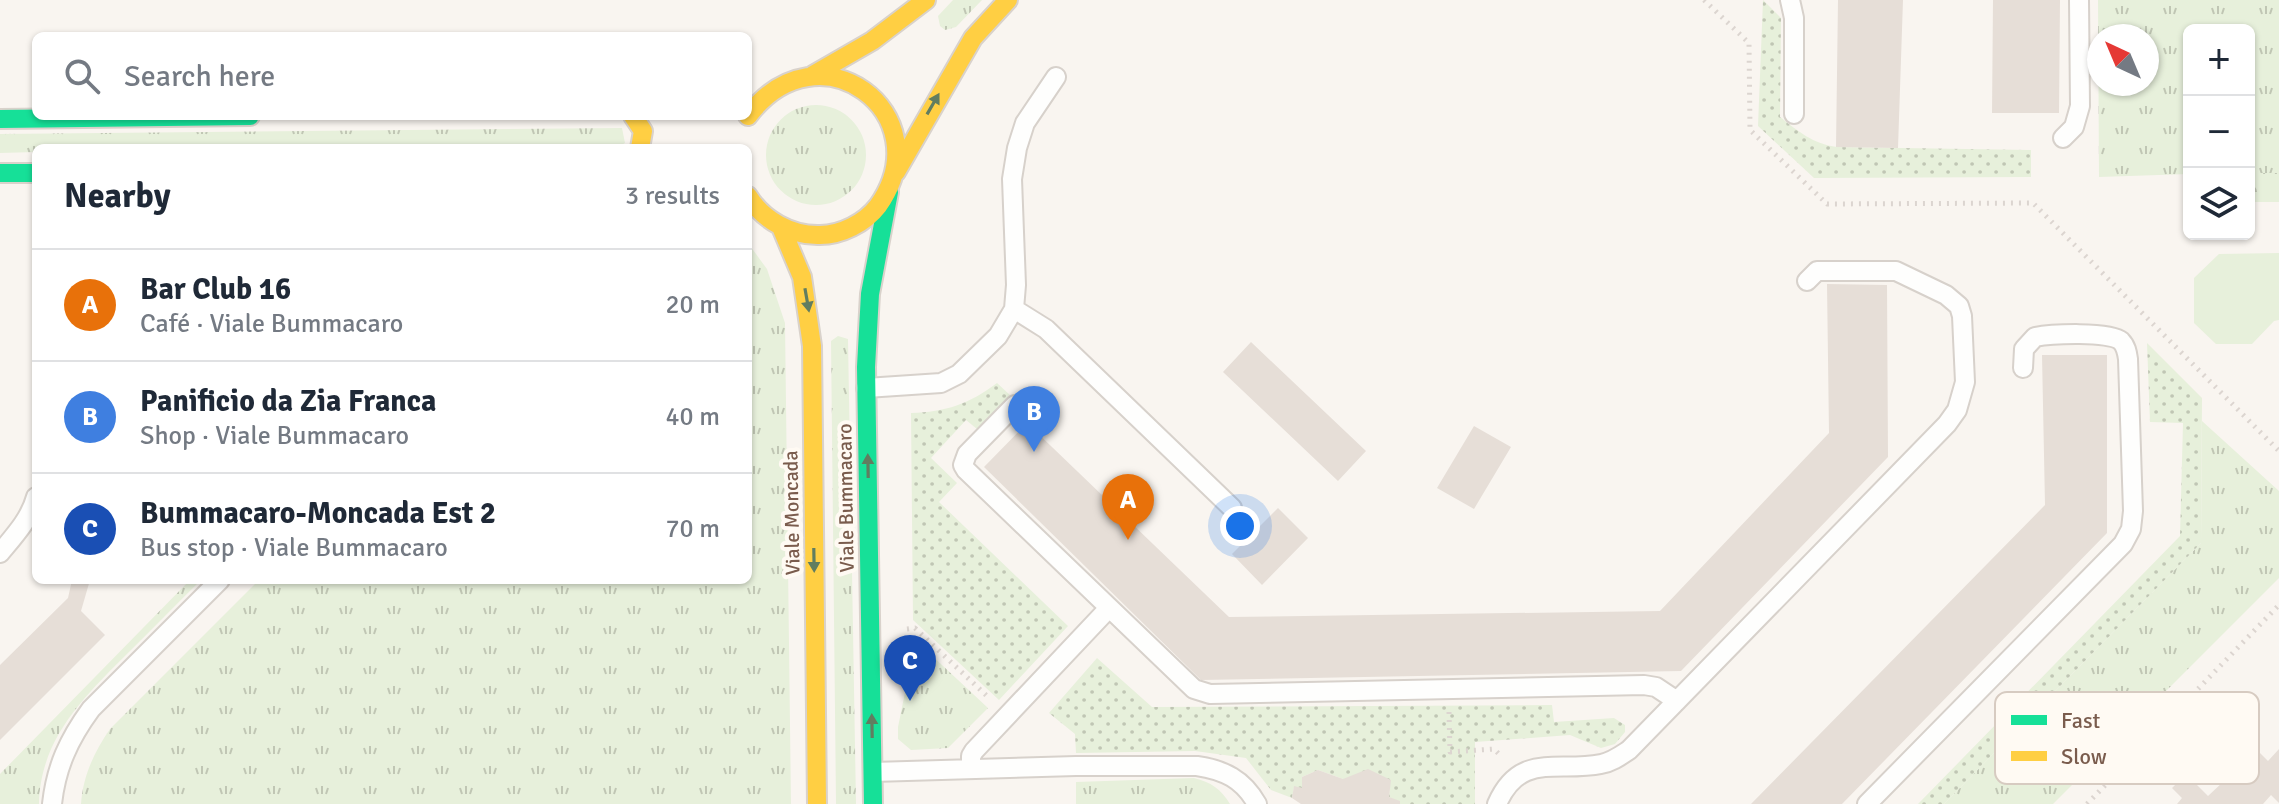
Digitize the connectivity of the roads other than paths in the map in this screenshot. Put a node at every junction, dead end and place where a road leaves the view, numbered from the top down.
1 (1008, 0) edge
2 (1790, 0) edge
3 (2079, 0) edge
4 (923, 3) edge
5 (920, 31) dead end
6 (973, 38) junction
7 (948, 49) dead end
8 (813, 75) junction
9 (1056, 77) dead end
10 (793, 79) junction
11 (752, 89) edge
12 (752, 111) edge
13 (1794, 114) dead end
14 (0, 119) edge
15 (32, 119) edge
16 (636, 120) edge
17 (2063, 138) dead end
18 (642, 144) edge
19 (896, 172) junction
20 (0, 173) edge
21 (32, 173) edge
22 (889, 192) junction
23 (752, 203) edge
24 (781, 227) junction
25 (1807, 281) dead end
26 (1014, 309) junction
27 (830, 326) dead end
28 (812, 346) junction
29 (2023, 368) dead end
30 (866, 388) junction
31 (1015, 405) dead end
32 (1232, 508) dead end
33 (32, 510) edge
34 (1, 550) edge
35 (216, 584) edge
36 (1109, 608) junction
37 (1677, 701) junction
38 (971, 769) junction
39 (873, 772) junction
40 (52, 804) edge
41 (817, 804) edge
42 (873, 804) edge
43 (1257, 804) edge
44 (1497, 804) edge
45 (1867, 804) edge

1 - 6 main road
2 - 13 lane
3 - 17 lane
4 - 5 main road
4 - 8 main road
6 - 7 main road
19 -> 6 main road
8 - 10 main road
8 - 19 main road
9 - 26 lane
10 - 11 main road
10 - 12 main road
14 - 15 main road
16 - 18 main road
19 - 22 main road
20 - 21 main road
22 - 24 main road
22 - 30 main road, Viale Bummacaro
23 - 24 main road
24 -> 28 main road, Viale Moncada
25 - 37 lane
26 - 30 lane
26 - 32 lane
27 - 28 main road
28 -> 41 main road, Viale Moncada
29 - 45 lane
39 -> 30 main road, Viale Bummacaro
31 - 36 lane
33 - 34 lane
35 - 40 lane
36 - 37 lane
36 - 38 lane
37 - 44 lane
38 - 39 lane
38 - 43 lane
39 - 42 main road, Viale Bummacaro

